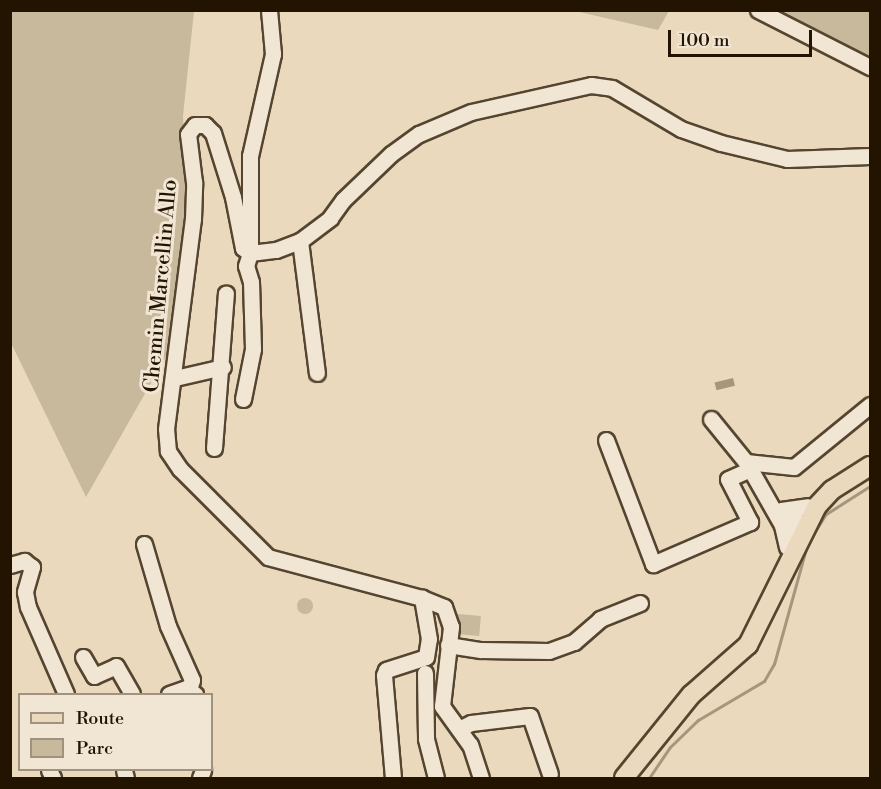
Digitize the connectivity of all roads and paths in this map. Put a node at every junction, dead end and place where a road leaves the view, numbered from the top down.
1 (268, 10) edge
2 (758, 10) edge
3 (870, 67) edge
4 (870, 156) edge
5 (300, 241) junction
6 (250, 254) junction
7 (226, 293) dead end
8 (223, 367) junction
9 (317, 373) dead end
10 (175, 378) junction
11 (243, 399) dead end
12 (870, 405) edge
13 (711, 419) dead end
14 (606, 440) dead end
15 (214, 448) dead end
16 (748, 465) junction
17 (870, 466) edge
18 (796, 519) junction
19 (144, 544) dead end
20 (789, 552) junction
21 (10, 565) edge
22 (422, 598) junction
23 (640, 603) dead end
24 (448, 645) junction
25 (82, 657) dead end
26 (425, 673) dead end
27 (192, 692) edge
28 (66, 693) edge
29 (131, 693) edge
30 (459, 729) junction
31 (550, 774) dead end
32 (393, 778) edge
33 (436, 778) edge
34 (481, 778) edge
35 (624, 778) edge

1 - 6 street
2 - 3 street
4 - 5 street
5 - 6 street
5 - 9 street
6 - 10 street, Chemin Marcellin Allo
6 - 11 street
7 - 8 street
8 - 10 street
8 - 15 street
10 - 22 street, Chemin Marcellin Allo
12 - 16 street
13 - 16 street
14 - 16 street
16 - 18 street
17 - 18 main road
18 - 20 main road
18 - 20 street
19 - 27 street
20 - 35 main road
21 - 28 street
22 - 24 street, Chemin Marcellin Allo
22 - 32 street
23 - 24 street
24 - 30 street, Chemin Marcellin Allo
25 - 29 street
26 - 33 street
30 - 31 street
30 - 34 street, Chemin Marcellin Allo

